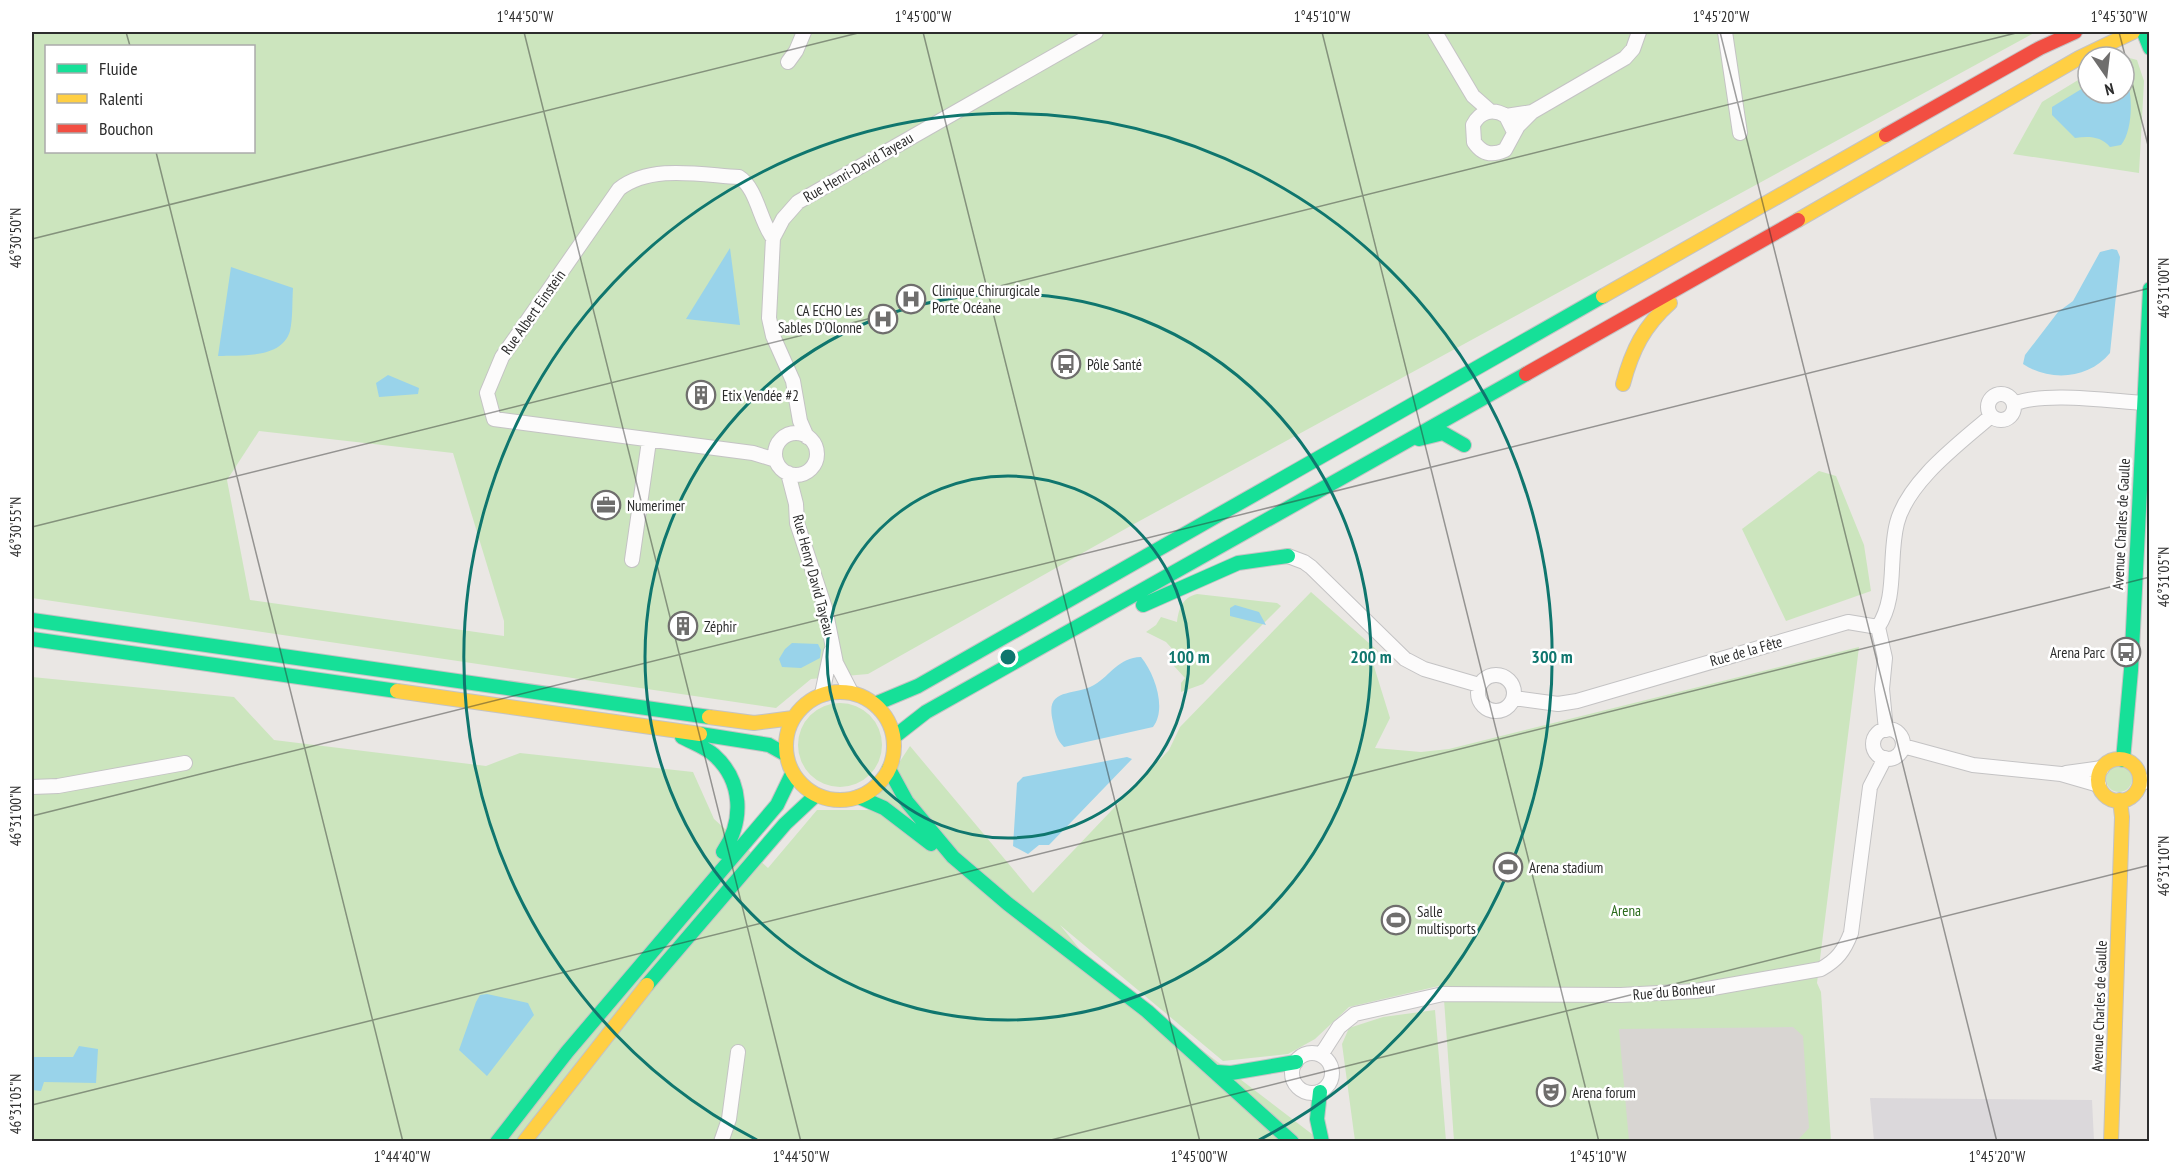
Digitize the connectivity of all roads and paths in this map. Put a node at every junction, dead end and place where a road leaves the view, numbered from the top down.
1 (804, 32) edge
2 (1096, 32) edge
3 (1435, 32) edge
4 (1639, 32) edge
5 (1725, 32) edge
6 (2061, 32) edge
7 (2075, 32) edge
8 (2142, 33) edge
9 (2040, 48) junction
10 (2150, 48) edge
11 (788, 62) dead end
12 (1473, 96) junction
13 (1490, 111) junction
14 (1532, 112) junction
15 (1506, 116) junction
16 (1476, 120) junction
17 (1514, 132) junction
18 (1740, 133) dead end
19 (1804, 217) junction
20 (773, 238) junction
21 (2150, 289) edge
22 (1623, 384) dead end
23 (795, 394) junction
24 (2144, 403) junction
25 (2014, 404) junction
26 (1991, 416) junction
27 (807, 437) junction
28 (781, 440) junction
29 (649, 441) junction
30 (1464, 446) dead end
31 (753, 453) junction
32 (1378, 456) junction
33 (776, 460) junction
34 (804, 472) junction
35 (788, 473) junction
36 (796, 504) junction
37 (1288, 556) joint
38 (632, 560) dead end
39 (32, 620) edge
40 (1878, 627) junction
41 (32, 639) edge
42 (832, 643) junction
43 (994, 674) junction
44 (1479, 686) junction
45 (851, 692) junction
46 (822, 694) junction
47 (1514, 698) junction
48 (875, 704) junction
49 (793, 718) junction
50 (667, 730) junction
51 (1886, 730) junction
52 (894, 737) junction
53 (1903, 746) junction
54 (785, 754) junction
55 (1885, 759) junction
56 (2124, 760) junction
57 (185, 763) dead end
58 (2102, 768) junction
59 (889, 769) junction
60 (792, 774) junction
61 (2061, 774) junction
62 (2145, 782) edge
63 (2099, 785) junction
64 (32, 787) edge
65 (816, 795) junction
66 (859, 797) junction
67 (2120, 800) junction
68 (959, 864) junction
69 (677, 922) junction
70 (738, 1052) dead end
71 (1321, 1055) junction
72 (1296, 1062) junction
73 (1217, 1072) junction
74 (1320, 1092) junction
75 (497, 1142) edge
76 (524, 1142) edge
77 (721, 1142) edge
78 (1292, 1142) edge
79 (1322, 1142) edge
80 (2111, 1142) edge

1 - 11 street
2 - 20 street, Rue Henri-David Tayeau
3 - 12 street
4 - 14 street
5 - 18 street
6 - 9 main road
7 - 9 main road
8 - 10 main road
8 - 19 main road
9 - 48 main road
12 - 13 street
12 - 16 street
13 - 15 street
13 - 16 street
14 - 15 street
14 - 17 street
15 - 17 street
16 - 17 street
19 - 22 main road
19 - 32 main road
20 - 23 street, Rue Henri-David Tayeau
20 - 29 street, Rue Albert Einstein
21 - 24 main road, Avenue Charles de Gaulle
23 - 27 street, Rue Henri-David Tayeau
23 - 28 street
24 - 25 street
24 - 56 main road, Avenue Charles de Gaulle
25 - 26 street
25 - 26 street
26 - 40 street
27 - 28 street
27 - 34 street
28 - 31 street, Rue Albert Einstein
28 - 33 street
29 - 31 street, Rue Albert Einstein
29 - 38 street
30 - 32 main road
31 - 33 street, Rue Albert Einstein
32 - 43 main road
33 - 35 street
34 - 35 street
34 - 36 street
35 - 36 street, Rue Henry David Tayeau
36 - 42 street, Rue Henry David Tayeau
37 - 43 main road
37 - 44 street
39 - 49 main road
40 - 47 street, Rue de la Fête
40 - 51 street
41 - 50 main road
42 - 45 street, Rue Henry David Tayeau
42 - 46 street, Rue Henry David Tayeau
43 - 52 main road
44 - 47 street
44 - 47 street
45 - 46 main road
45 - 48 main road
46 - 49 main road
48 - 52 main road
49 - 54 main road
50 - 54 main road
50 - 69 main road
51 - 53 street
51 - 55 street
52 - 59 main road
53 - 55 street
53 - 61 street
54 - 60 main road
55 - 71 street, Rue du Bonheur
56 - 58 main road
56 - 62 main road
57 - 64 street
58 - 61 street
58 - 63 main road
59 - 66 main road
59 - 68 main road
60 - 65 main road
60 - 69 main road
61 - 63 street
62 - 67 main road
63 - 67 main road
65 - 66 main road
65 - 76 main road
66 - 68 main road
67 - 80 main road, Avenue Charles de Gaulle
68 - 73 main road
69 - 75 main road
70 - 77 street
71 - 72 street
71 - 74 street
72 - 73 main road
72 - 74 street
73 - 78 main road
74 - 79 main road

